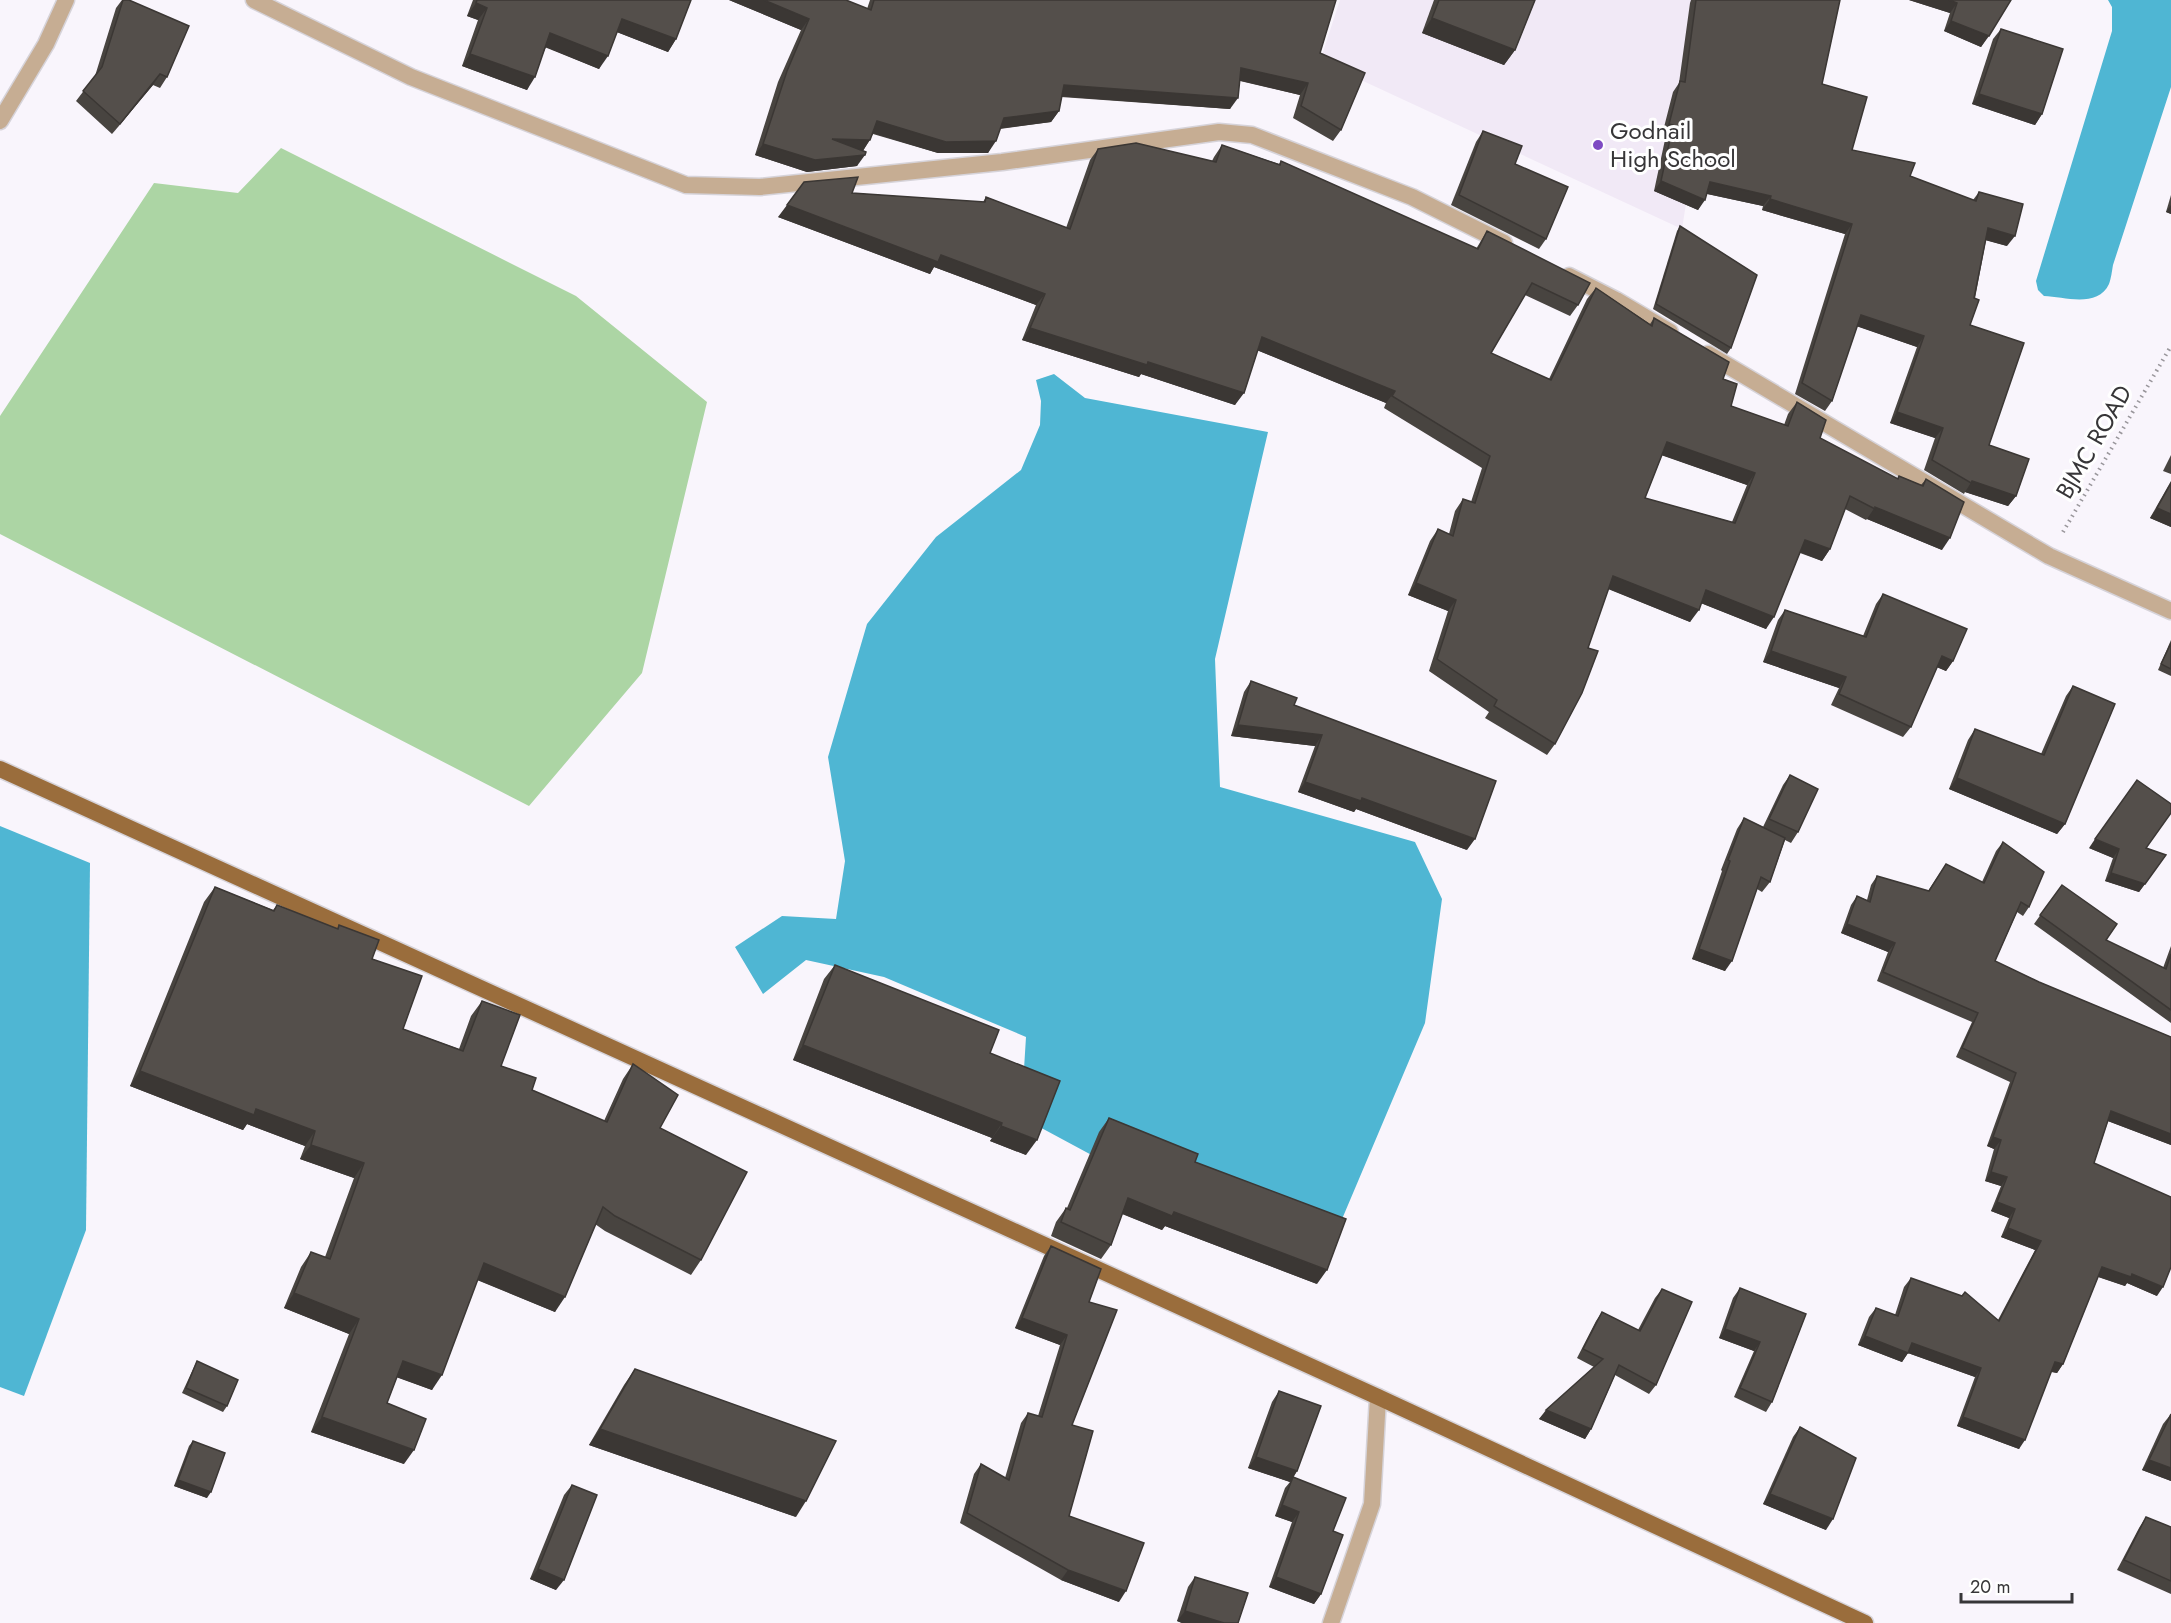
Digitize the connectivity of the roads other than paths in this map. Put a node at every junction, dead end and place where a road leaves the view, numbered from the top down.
1 (66, 0) edge
2 (254, 0) edge
3 (1, 118) edge
4 (1514, 248) edge
5 (1555, 269) edge
6 (2171, 611) edge
7 (0, 769) edge
8 (1378, 1397) junction
9 (1331, 1623) edge
10 (1864, 1623) edge

1 - 3 street
2 - 4 street
5 - 6 street
7 - 8 main road
8 - 9 street
8 - 10 main road

